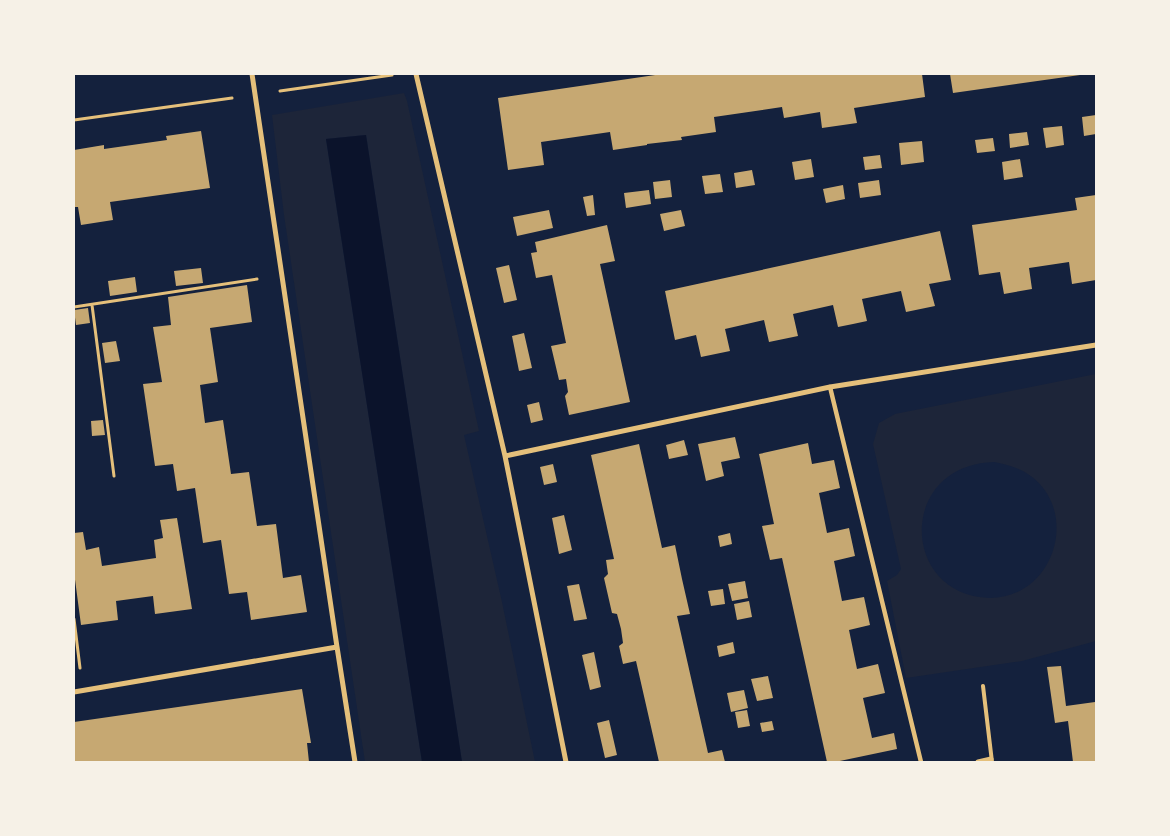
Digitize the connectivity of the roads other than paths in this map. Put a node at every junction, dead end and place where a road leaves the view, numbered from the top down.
1 (252, 74) edge
2 (416, 74) edge
3 (1096, 345) edge
4 (830, 387) junction
5 (505, 456) junction
6 (337, 647) junction
7 (983, 686) dead end
8 (74, 692) edge
9 (992, 761) edge
10 (354, 762) edge
11 (566, 762) edge
12 (920, 762) edge
13 (978, 762) edge

1 - 6 street
2 - 5 street
3 - 4 street
4 - 5 street
4 - 12 street
5 - 11 street
6 - 8 street
6 - 10 street
7 - 9 lane
9 - 13 street

